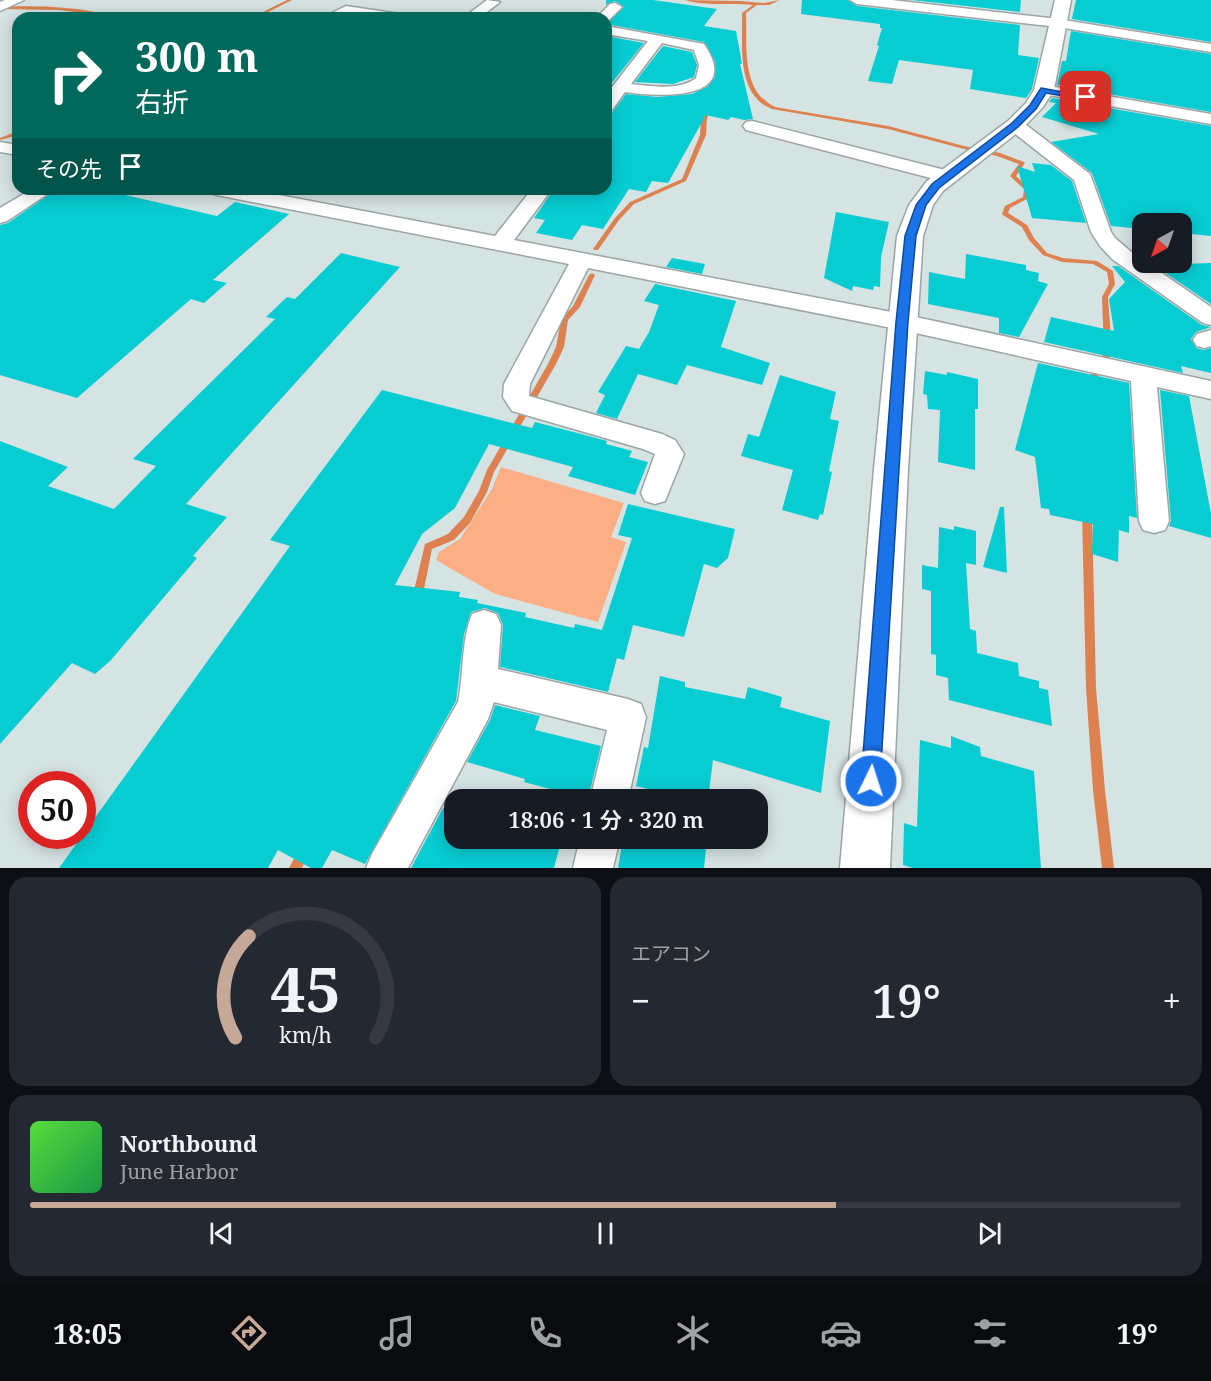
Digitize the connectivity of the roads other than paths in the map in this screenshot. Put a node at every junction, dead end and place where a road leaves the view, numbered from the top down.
1 (17, 0) edge
2 (857, 0) edge
3 (493, 2) dead end
4 (383, 3) dead end
5 (0, 7) edge
6 (615, 7) dead end
7 (342, 12) edge
8 (363, 12) joint
9 (479, 12) edge
10 (610, 12) edge
11 (1061, 12) edge
12 (612, 31) edge
13 (658, 38) junction
14 (1211, 48) edge
15 (625, 52) dead end
16 (645, 55) junction
17 (620, 87) junction
18 (1044, 90) junction
19 (612, 98) edge
20 (1211, 119) edge
21 (1015, 125) junction
22 (752, 126) dead end
23 (946, 176) junction
24 (35, 195) edge
25 (248, 195) edge
26 (537, 195) edge
27 (0, 217) edge
28 (500, 244) junction
29 (582, 260) junction
30 (902, 322) junction
31 (1209, 332) edge
32 (1143, 375) junction
33 (1211, 390) edge
34 (655, 493) dead end
35 (1154, 521) dead end
36 (484, 625) dead end
37 (480, 682) junction
38 (612, 789) edge
39 (597, 849) edge
40 (386, 868) edge
41 (593, 868) edge
42 (864, 868) edge

1 - 5 street
2 - 11 street
3 - 9 street
4 - 8 street
6 - 10 street
7 - 8 street
11 - 14 street
11 - 18 main road
12 - 13 street
13 - 16 street
13 - 17 street
15 - 16 street
16 - 17 street
17 - 19 street
18 - 20 street
18 - 21 main road
21 - 23 main road
21 - 31 street
22 - 23 street
23 - 30 main road
24 - 27 street
25 - 28 street
26 - 28 street
28 - 29 street
29 - 30 street
29 - 34 street
30 - 32 street
30 - 42 main road
32 - 33 street
32 - 35 street
36 - 37 street
37 - 38 street
37 - 40 street
39 - 41 street

